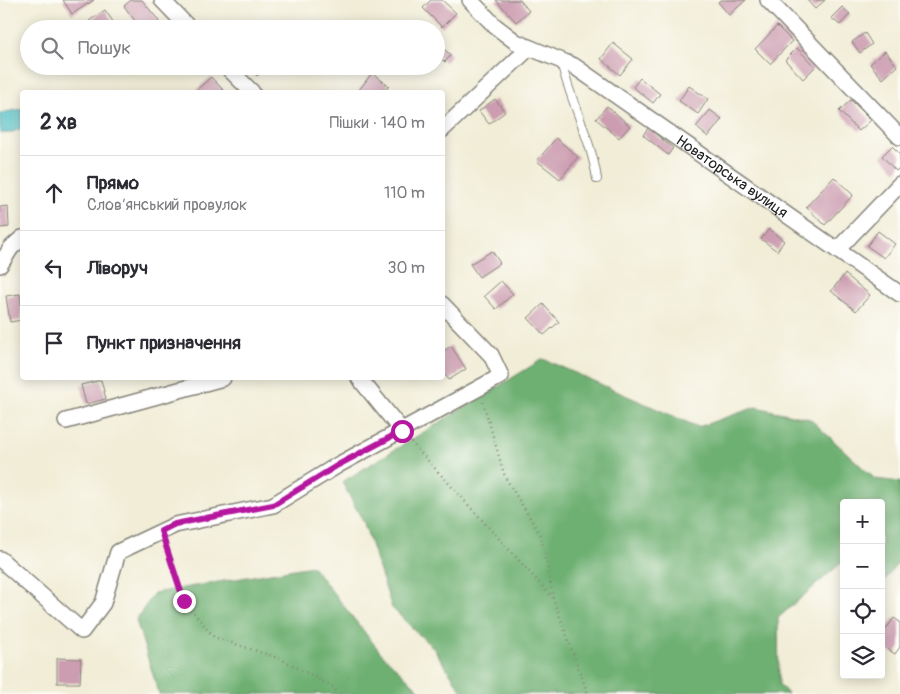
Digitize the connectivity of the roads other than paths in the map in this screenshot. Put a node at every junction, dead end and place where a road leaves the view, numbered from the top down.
1 (162, 0) edge
2 (470, 0) edge
3 (768, 0) edge
4 (181, 20) edge
5 (530, 48) junction
6 (561, 61) junction
7 (235, 75) edge
8 (250, 90) edge
9 (445, 127) edge
10 (900, 137) edge
11 (597, 179) dead end
12 (900, 184) edge
13 (20, 240) edge
14 (837, 250) junction
15 (0, 265) edge
16 (900, 294) edge
17 (445, 307) edge
18 (216, 380) edge
19 (361, 380) edge
20 (66, 421) dead end
21 (402, 431) junction
22 (0, 559) edge

1 - 4 street
2 - 5 street, Новаторська вулиця
3 - 10 street
5 - 6 street, Новаторська вулиця
5 - 9 street
6 - 11 lane
6 - 14 street, Новаторська вулиця
7 - 8 street
12 - 14 street
13 - 15 street
14 - 16 street, Новаторська вулиця
17 - 21 street
18 - 20 street
19 - 21 street
21 - 22 street

